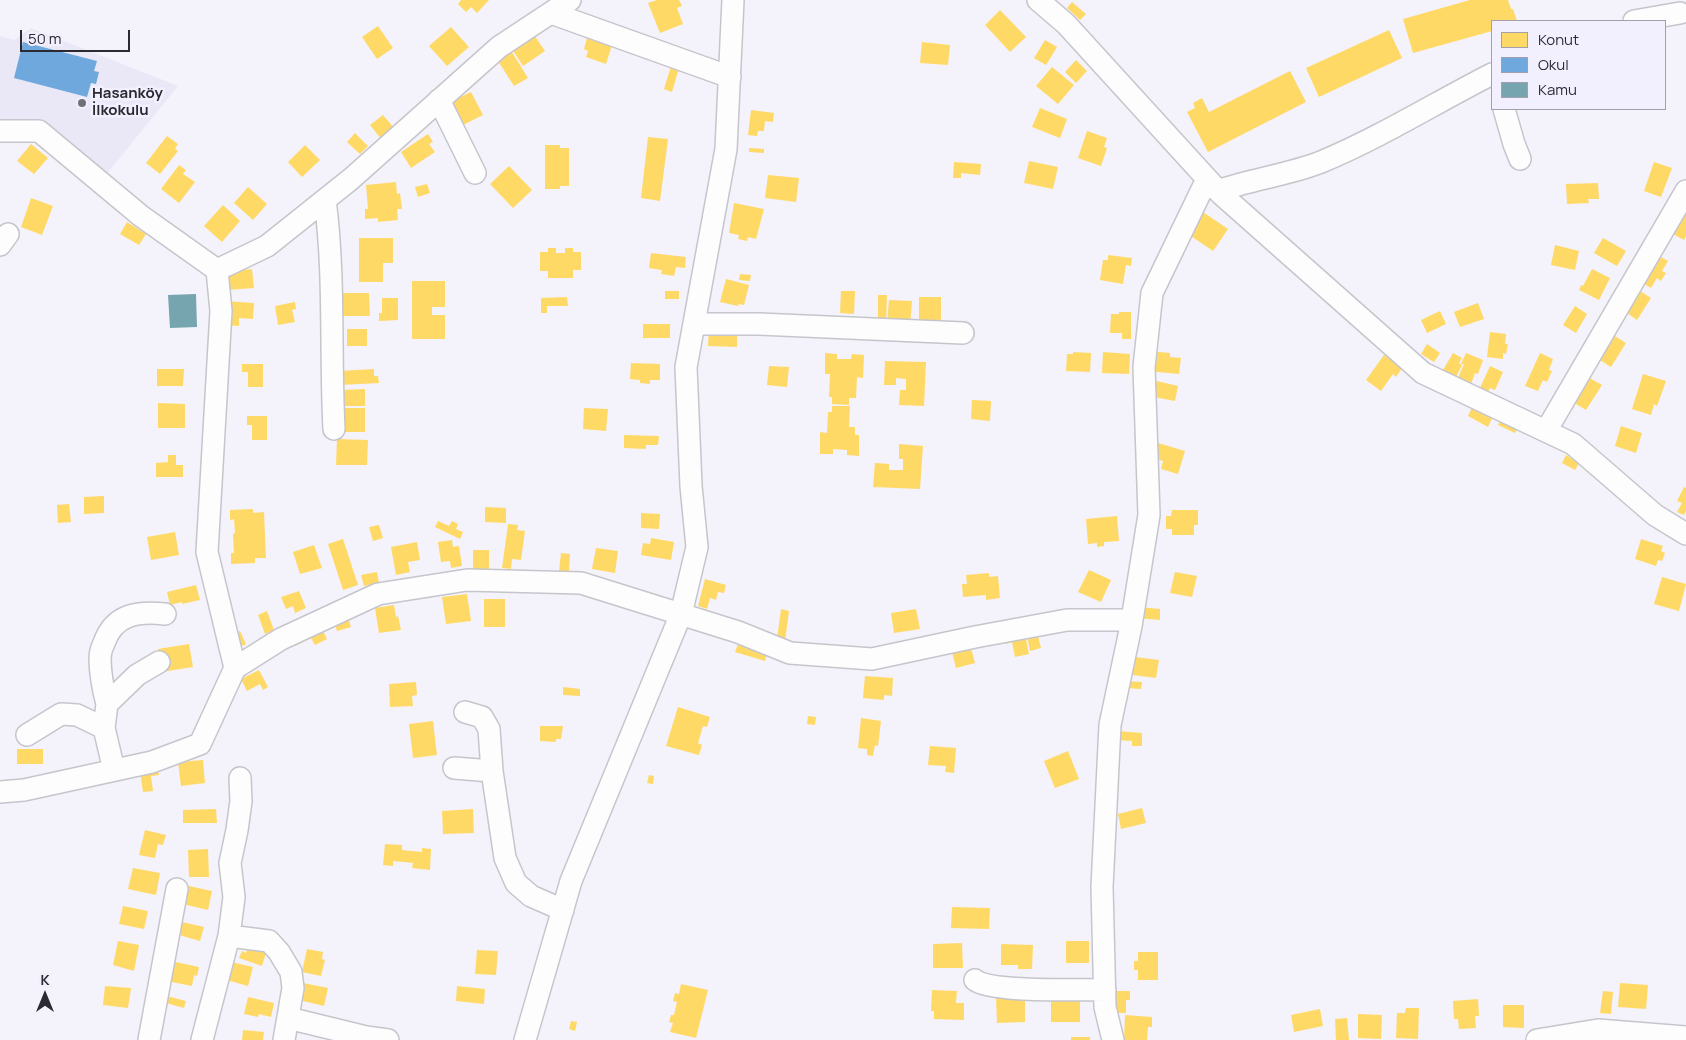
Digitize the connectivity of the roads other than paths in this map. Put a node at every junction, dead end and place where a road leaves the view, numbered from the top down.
1 (570, 0) edge
2 (733, 0) edge
3 (1038, 0) edge
4 (550, 13) junction
5 (1680, 13) dead end
6 (1640, 20) edge
7 (1491, 75) edge
8 (730, 77) junction
9 (439, 100) junction
10 (1504, 110) edge
11 (0, 131) edge
12 (1520, 159) dead end
13 (475, 172) dead end
14 (1213, 185) junction
15 (1686, 191) edge
16 (325, 200) junction
17 (216, 270) junction
18 (694, 324) junction
19 (963, 333) dead end
20 (334, 429) dead end
21 (1546, 431) junction
22 (1686, 534) edge
23 (165, 614) dead end
24 (681, 614) junction
25 (1132, 620) junction
26 (159, 662) dead end
27 (235, 668) junction
28 (107, 704) junction
29 (466, 712) dead end
30 (104, 728) junction
31 (27, 735) dead end
32 (454, 768) dead end
33 (114, 770) junction
34 (492, 771) junction
35 (240, 778) dead end
36 (0, 792) edge
37 (177, 889) dead end
38 (563, 910) junction
39 (229, 936) junction
40 (975, 980) dead end
41 (1104, 990) junction
42 (288, 1018) junction
43 (1686, 1037) edge
44 (149, 1040) edge
45 (202, 1040) edge
46 (284, 1040) edge
47 (388, 1040) edge
48 (525, 1040) edge
49 (1113, 1040) edge
50 (1537, 1040) edge

1 - 4 street
2 - 8 street
3 - 14 street
4 - 8 street
4 - 9 street
5 - 6 street
7 - 14 street
8 - 18 street
9 - 13 street
9 - 16 street
10 - 12 street
11 - 17 street
14 - 21 street
14 - 25 street
15 - 21 street
16 - 17 street
16 - 20 street
17 - 27 street
18 - 19 street
18 - 24 street
21 - 22 street
23 - 28 street
24 - 25 street
24 - 27 street
24 - 38 street
25 - 41 street
26 - 28 street
27 - 33 street
28 - 30 street
29 - 34 street
30 - 31 street
30 - 33 street
32 - 34 street
33 - 36 street
34 - 38 street
35 - 39 street
37 - 44 street
38 - 48 street
39 - 42 street
39 - 45 street
40 - 41 street
41 - 49 street
42 - 46 street
42 - 47 street
43 - 50 street

